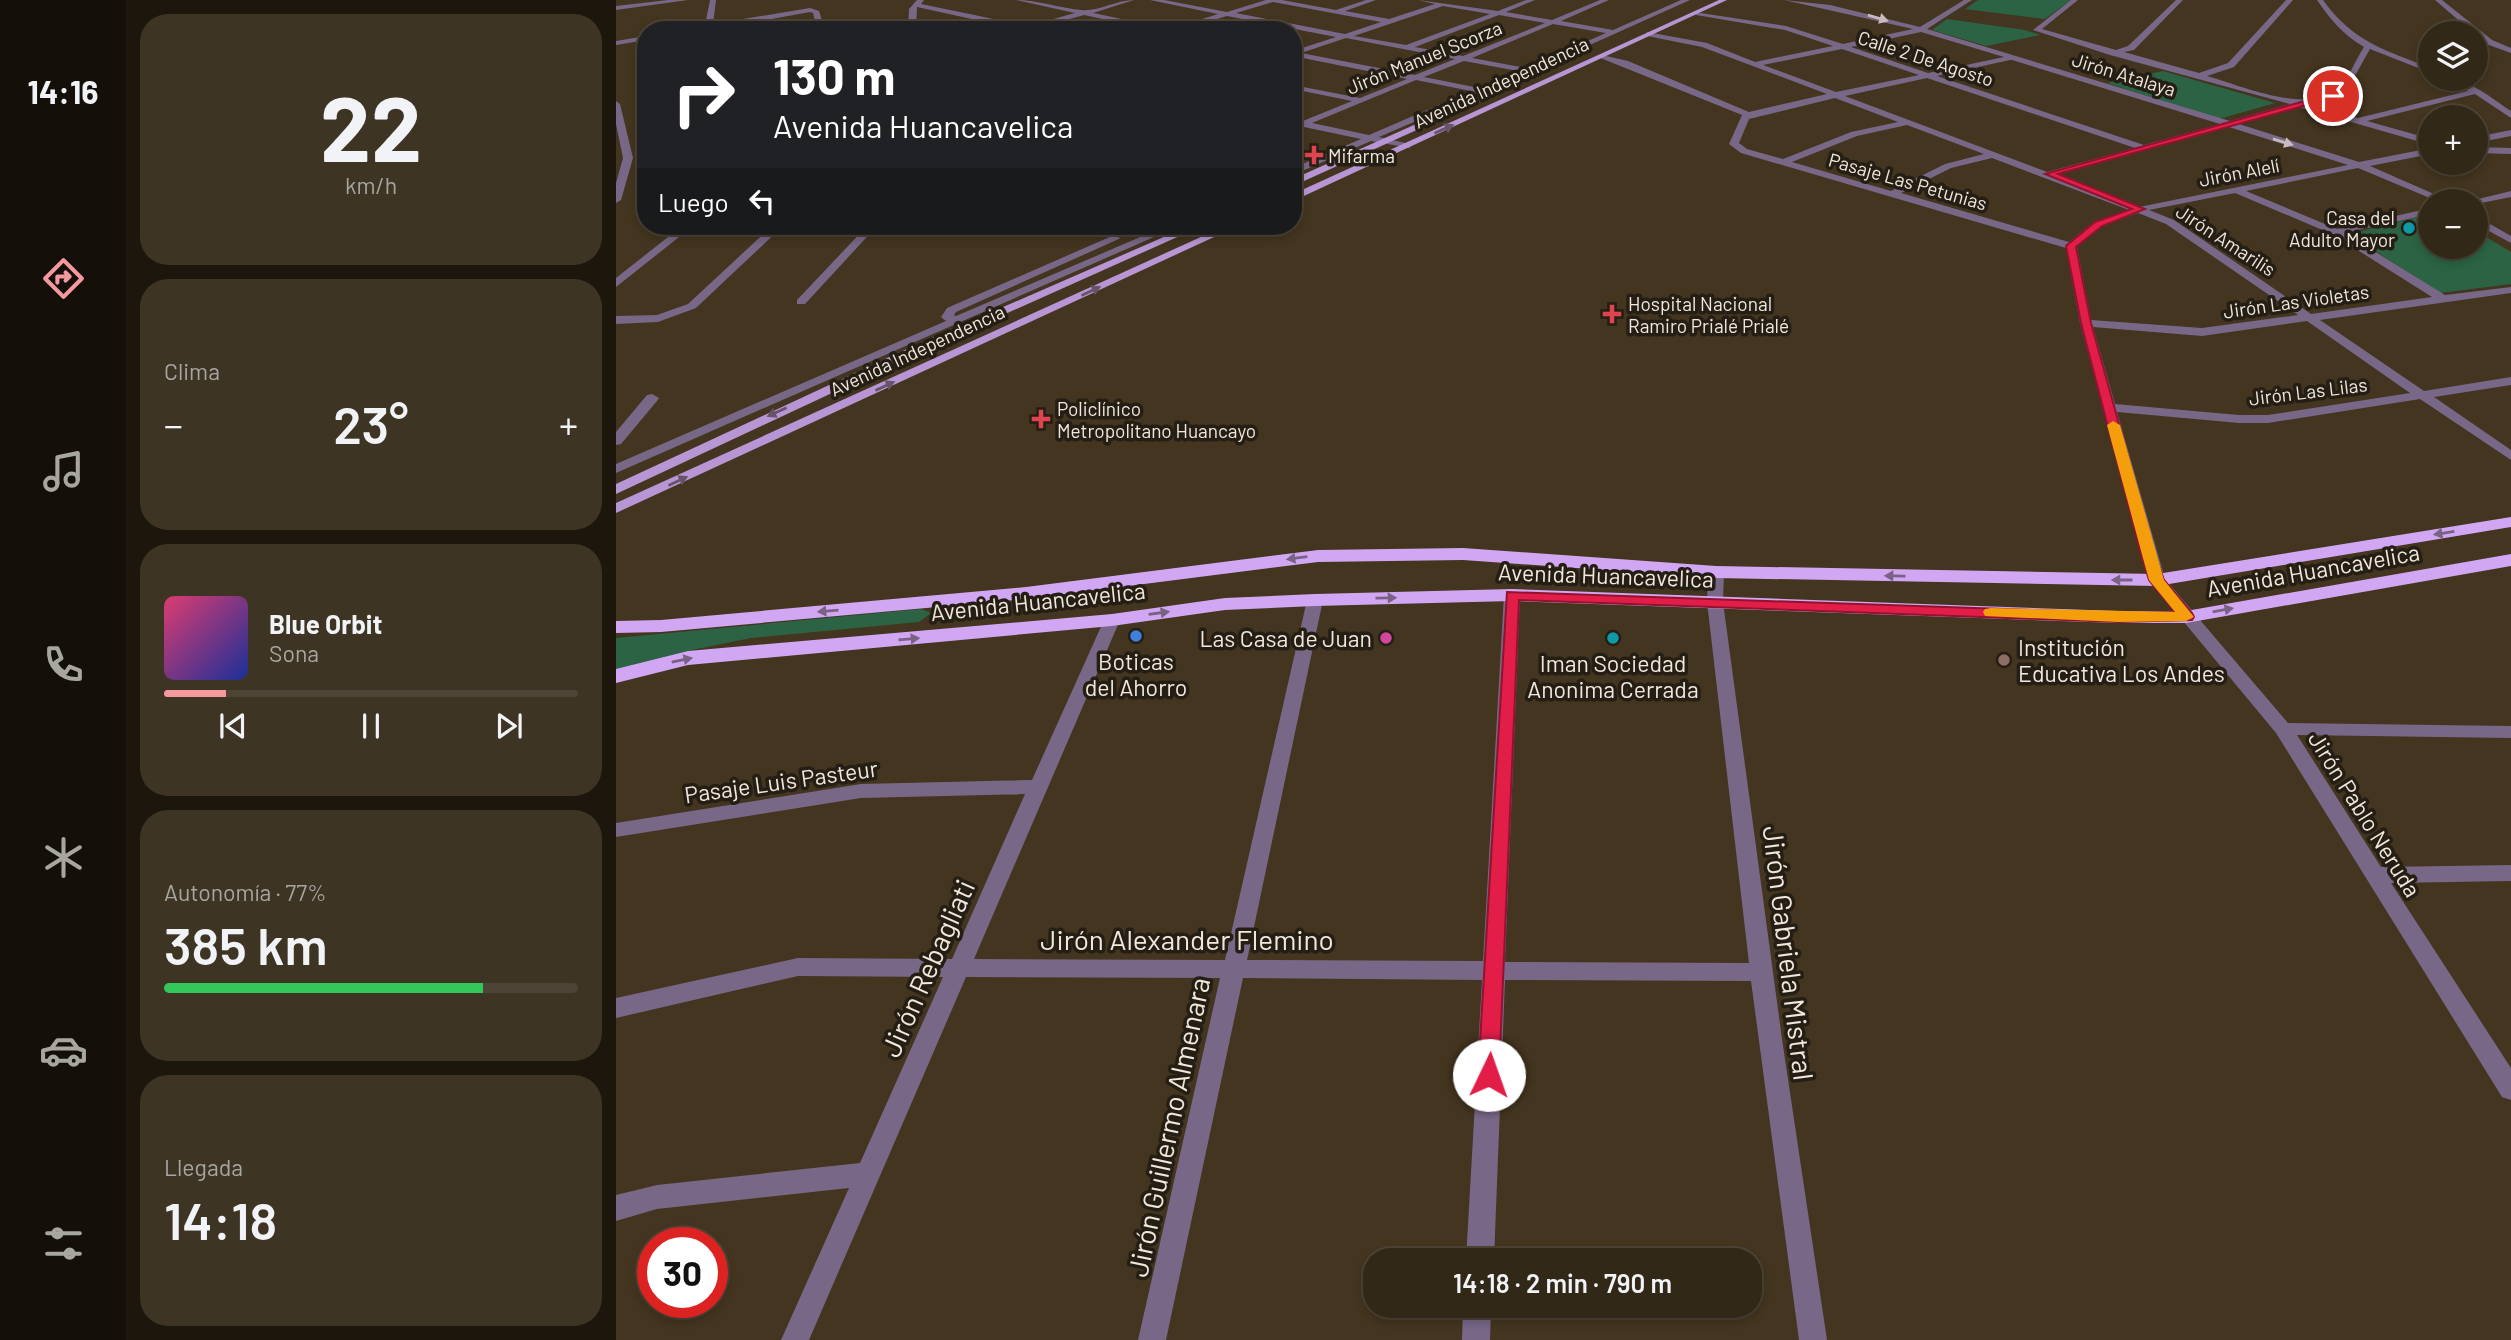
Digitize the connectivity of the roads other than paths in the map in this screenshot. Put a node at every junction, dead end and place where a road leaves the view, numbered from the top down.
1 (684, 0) edge
2 (713, 0) edge
3 (803, 0) edge
4 (1019, 0) edge
5 (1131, 0) edge
6 (1153, 0) edge
7 (1272, 0) edge
8 (1373, 0) edge
9 (1421, 0) edge
10 (1453, 0) edge
11 (1532, 0) edge
12 (1606, 0) edge
13 (1664, 0) edge
14 (1701, 0) edge
15 (1724, 0) edge
16 (1787, 0) edge
17 (1969, 0) edge
18 (2075, 0) edge
19 (2180, 0) edge
20 (2290, 0) edge
21 (2320, 0) edge
22 (2438, 0) edge
23 (918, 2) edge
24 (1443, 4) junction
25 (1689, 5) edge
26 (1859, 5) dead end
27 (616, 8) edge
28 (807, 10) junction
29 (1850, 10) junction
30 (1336, 12) junction
31 (1083, 13) junction
32 (1498, 13) junction
33 (1226, 14) junction
34 (991, 20) junction
35 (709, 21) edge
36 (746, 21) edge
37 (819, 21) edge
38 (912, 21) edge
39 (988, 21) edge
40 (995, 21) edge
41 (1056, 21) edge
42 (1123, 21) edge
43 (1203, 21) edge
44 (1264, 21) edge
45 (1390, 22) junction
46 (1552, 22) junction
47 (1302, 23) edge
48 (1302, 28) edge
49 (1919, 30) junction
50 (1615, 32) junction
51 (1625, 34) junction
52 (1650, 34) junction
53 (1343, 36) junction
54 (637, 40) edge
55 (616, 43) edge
56 (2368, 46) junction
57 (1842, 47) junction
58 (1406, 48) junction
59 (1302, 51) edge
60 (2511, 51) edge
61 (2113, 53) junction
62 (1302, 56) edge
63 (1602, 57) junction
64 (1463, 58) junction
65 (2011, 58) junction
66 (1320, 60) junction
67 (1754, 64) junction
68 (1302, 66) dead end
69 (2418, 66) edge
70 (1533, 72) junction
71 (1928, 76) junction
72 (2199, 76) junction
73 (1415, 78) junction
74 (1302, 89) edge
75 (2476, 91) joint
76 (1487, 92) junction
77 (1838, 95) junction
78 (1360, 100) junction
79 (616, 104) edge
80 (2297, 104) junction
81 (1748, 115) junction
82 (2511, 115) edge
83 (2357, 121) junction
84 (1909, 122) junction
85 (1302, 124) edge
86 (2225, 124) junction
87 (1302, 127) edge
88 (2511, 133) edge
89 (1370, 138) junction
90 (2418, 138) edge
91 (2488, 138) edge
92 (1385, 142) junction
93 (1407, 146) junction
94 (2142, 148) junction
95 (2488, 150) edge
96 (2511, 151) edge
97 (2418, 153) edge
98 (1996, 154) junction
99 (1784, 162) junction
100 (2362, 166) junction
101 (1302, 168) edge
102 (2050, 174) junction
103 (1302, 179) edge
104 (2236, 190) junction
105 (2418, 190) edge
106 (1302, 194) edge
107 (1892, 194) junction
108 (2511, 194) edge
109 (2488, 198) edge
110 (616, 200) edge
111 (2141, 209) junction
112 (2418, 214) edge
113 (2488, 226) edge
114 (2336, 232) junction
115 (677, 235) edge
116 (768, 235) edge
117 (863, 235) edge
118 (1124, 235) edge
119 (1154, 235) edge
120 (1177, 235) edge
121 (1214, 235) edge
122 (2511, 240) edge
123 (2071, 246) junction
124 (616, 284) edge
125 (2511, 290) edge
126 (2443, 299) junction
127 (800, 302) dead end
128 (2309, 317) junction
129 (616, 320) edge
130 (958, 321) junction
131 (2086, 323) junction
132 (2511, 381) edge
133 (2422, 395) junction
134 (652, 398) dead end
135 (2109, 407) junction
136 (616, 441) edge
137 (2511, 456) edge
138 (616, 469) edge
139 (616, 490) edge
140 (616, 509) edge
141 (2511, 522) edge
142 (2511, 560) edge
143 (1716, 572) junction
144 (1934, 577) junction
145 (2157, 580) junction
146 (997, 595) junction
147 (1512, 595) junction
148 (1315, 600) junction
149 (1715, 602) junction
150 (1942, 610) junction
151 (2186, 617) junction
152 (1112, 620) junction
153 (616, 627) edge
154 (991, 631) junction
155 (616, 676) edge
156 (2283, 729) junction
157 (2511, 732) edge
158 (1037, 787) junction
159 (616, 830) edge
160 (2511, 873) edge
161 (2375, 875) junction
162 (962, 967) junction
163 (1234, 969) junction
164 (1494, 970) junction
165 (1761, 972) junction
166 (616, 1008) edge
167 (2504, 1068) edge
168 (2511, 1089) edge
169 (867, 1174) junction
170 (616, 1208) edge
171 (1481, 1248) edge
172 (1477, 1318) edge
173 (795, 1340) edge
174 (1152, 1340) edge
175 (1476, 1340) edge
176 (1814, 1340) edge

1 - 27 street
2 - 35 street
3 - 28 street
4 - 31 street
5 - 31 street
6 - 33 street
7 - 30 street
7 - 33 street
8 - 30 street
9 - 24 street
10 - 24 street
11 - 32 street
12 - 46 street, Jirón Manuel Scorza
13 - 25 street, Calle 2 De Agosto
14 - 25 main road, Avenida Independencia
15 - 25 main road, Avenida Independencia
16 - 29 street, Jirón Atalaya
17 - 49 street
18 - 61 street
19 - 61 street
20 - 72 street
21 - 56 street
22 - 60 street
23 - 34 street
23 - 38 street
24 - 32 street
24 - 45 street
25 - 50 street, Avenida Independencia
25 - 51 main road, Avenida Independencia
25 - 52 main road, Avenida Independencia
25 - 57 street, Calle 2 De Agosto
26 - 29 street
28 - 36 street
28 - 37 street
29 -> 49 street, Jirón Atalaya
30 - 45 street
30 - 47 street
31 - 41 street
31 - 42 street
32 - 46 street
32 - 58 street
33 - 43 street
33 - 44 street
34 - 39 street
34 - 40 street
45 - 53 street
46 - 50 street
46 - 64 street, Jirón Manuel Scorza
48 - 53 street
49 - 57 street
49 - 65 street, Jirón Atalaya
50 - 51 street
50 - 70 street, Avenida Independencia
51 - 70 main road, Avenida Independencia
52 - 63 main road, Avenida Independencia
52 - 67 street, Jirón Amarilis
53 - 58 street
53 - 59 street
54 - 55 street
56 - 69 street
56 - 80 street
57 - 67 street
57 - 71 street, Calle 2 De Agosto
58 - 64 street
61 - 72 street
62 - 66 street
63 - 81 street
93 -> 63 main road, Avenida Independencia
64 - 70 street
64 - 73 street, Jirón Manuel Scorza
65 - 71 street
65 - 86 street, Jirón Atalaya
66 - 68 street
66 - 73 street
67 - 77 street, Jirón Amarilis
70 - 76 main road, Avenida Independencia
71 - 77 street
71 - 94 street, Calle 2 De Agosto
72 - 80 street
73 - 76 street
73 - 78 street, Jirón Manuel Scorza
74 - 78 street
75 - 82 street
75 - 83 street
76 - 89 street, Avenida Independencia
76 - 92 main road, Avenida Independencia
77 - 81 street
77 - 84 street, Jirón Amarilis
78 - 85 street, Jirón Manuel Scorza
79 - 110 street
80 - 83 street
80 - 86 street
81 - 99 street, Pasaje Las Petunias
83 - 90 street
84 - 98 street, Jirón Amarilis
84 - 99 street
86 - 94 street
86 -> 100 street, Jirón Atalaya
87 - 89 street
88 - 91 street
89 - 92 street
89 - 101 street, Avenida Independencia
92 - 93 street
92 - 103 main road, Avenida Independencia
93 - 106 main road, Avenida Independencia
94 - 102 street
95 - 96 street
97 - 100 street, Jirón Alelí
98 - 102 street, Jirón Amarilis
98 - 107 street
99 - 107 street, Pasaje Las Petunias
100 - 104 street, Jirón Alelí
100 - 105 street, Jirón Atalaya
102 - 111 street, Jirón Amarilis
104 - 111 street, Jirón Alelí
104 - 114 street
107 - 123 street, Pasaje Las Petunias
108 - 109 street
111 - 123 street, Jirón Alelí
111 - 128 street, Jirón Amarilis
112 - 114 street
113 - 122 street
114 - 126 street
115 - 124 street
116 - 129 street
117 - 127 street
118 - 130 street
119 - 130 street, Avenida Independencia
120 -> 139 main road, Avenida Independencia
140 -> 121 main road, Avenida Independencia
123 - 131 street
125 - 126 street, Jirón Las Violetas
126 - 128 street, Jirón Las Violetas
128 - 131 street, Jirón Las Violetas
128 - 133 street, Jirón Amarilis
130 - 138 street, Avenida Independencia
131 - 135 street
132 - 133 street, Jirón Las Lilas
133 - 135 street, Jirón Las Lilas
133 - 137 street, Jirón Amarilis
134 - 136 street
135 - 145 street
141 -> 145 highway, Avenida Huancavelica
151 -> 142 highway, Avenida Huancavelica
144 -> 143 highway, Avenida Huancavelica
143 -> 146 highway, Avenida Huancavelica
143 - 149 street, Jirón Gabriela Mistral
145 -> 144 highway, Avenida Huancavelica
144 - 150 highway
145 - 151 street, Jirón Pablo Neruda
146 -> 153 highway, Avenida Huancavelica
146 - 154 highway
148 -> 147 highway, Avenida Huancavelica
147 - 149 highway, Avenida Huancavelica
147 - 164 street
152 -> 148 highway, Avenida Huancavelica
148 - 163 street, Jirón Guillermo Almenara
149 - 150 highway, Avenida Huancavelica
149 - 165 street, Jirón Gabriela Mistral
150 - 151 highway, Avenida Huancavelica
151 - 156 street, Jirón Pablo Neruda
152 - 154 highway, Avenida Huancavelica
152 - 158 street, Jirón Rebagliati
155 -> 154 highway, Avenida Huancavelica
156 - 157 street
156 - 161 street, Jirón Pablo Neruda
158 - 159 street, Pasaje Luis Pasteur
158 - 162 street, Jirón Rebagliati
160 - 161 street
161 - 167 street, Jirón Pablo Neruda
162 - 163 street, Jirón Alexander Flemino
162 - 166 street, Jirón Alexander Flemino
162 - 169 street, Jirón Rebagliati
163 - 164 street, Jirón Alexander Flemino
163 - 174 street, Jirón Guillermo Almenara
164 - 165 street, Jirón Alexander Flemino
164 - 171 street
165 - 176 street, Jirón Gabriela Mistral
167 - 168 street, Jirón Pablo Neruda
169 - 170 street
169 - 173 street, Jirón Rebagliati
172 - 175 street

